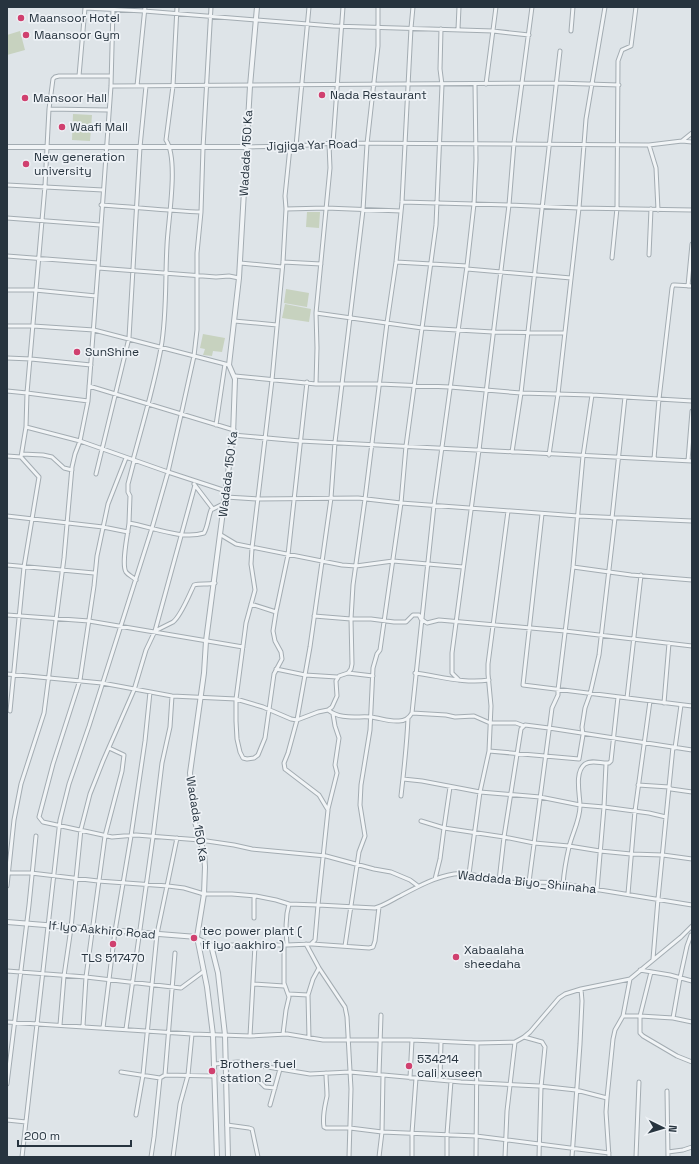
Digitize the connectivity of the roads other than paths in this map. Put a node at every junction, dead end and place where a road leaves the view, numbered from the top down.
1 (177, 7) edge
2 (211, 7) edge
3 (257, 7) edge
4 (309, 7) edge
5 (343, 7) edge
6 (378, 7) edge
7 (413, 7) edge
8 (459, 7) edge
9 (496, 7) edge
10 (532, 7) edge
11 (573, 7) edge
12 (605, 7) edge
13 (636, 7) edge
14 (85, 8) edge
15 (113, 8) edge
16 (144, 9) edge
17 (176, 14) junction
18 (210, 16) junction
19 (256, 19) junction
20 (307, 24) junction
21 (342, 26) junction
22 (378, 28) junction
23 (411, 28) junction
24 (441, 29) junction
25 (458, 29) junction
26 (493, 30) junction
27 (570, 31) dead end
28 (529, 35) junction
29 (560, 51) dead end
30 (79, 76) junction
31 (111, 76) junction
32 (557, 83) junction
33 (337, 84) junction
34 (408, 84) junction
35 (475, 84) junction
36 (486, 84) junction
37 (522, 84) junction
38 (591, 84) junction
39 (374, 85) junction
40 (442, 85) junction
41 (619, 85) junction
42 (111, 86) junction
43 (137, 86) junction
44 (146, 86) junction
45 (173, 86) junction
46 (207, 86) junction
47 (250, 86) junction
48 (301, 86) junction
49 (49, 109) junction
50 (108, 110) junction
51 (692, 133) edge
52 (682, 141) junction
53 (692, 142) edge
54 (333, 143) junction
55 (514, 143) junction
56 (329, 144) junction
57 (367, 144) junction
58 (406, 144) junction
59 (440, 144) junction
60 (475, 144) junction
61 (550, 144) junction
62 (583, 144) junction
63 (617, 144) junction
64 (649, 145) junction
65 (290, 146) junction
66 (296, 146) junction
67 (7, 147) edge
68 (47, 147) junction
69 (106, 147) junction
70 (140, 147) junction
71 (171, 147) junction
72 (247, 147) junction
73 (203, 148) junction
74 (7, 186) edge
75 (45, 186) junction
76 (103, 190) junction
77 (402, 202) junction
78 (438, 203) junction
79 (474, 204) junction
80 (102, 205) junction
81 (509, 205) junction
82 (543, 206) junction
83 (136, 207) junction
84 (326, 208) junction
85 (579, 208) junction
86 (617, 208) junction
87 (286, 209) junction
88 (651, 209) junction
89 (363, 210) junction
90 (658, 210) junction
91 (692, 210) edge
92 (170, 211) junction
93 (401, 211) junction
94 (201, 212) junction
95 (7, 218) edge
96 (42, 220) junction
97 (100, 225) junction
98 (692, 244) edge
99 (649, 255) dead end
100 (7, 256) edge
101 (39, 258) junction
102 (612, 258) dead end
103 (283, 262) junction
104 (396, 262) junction
105 (98, 263) junction
106 (240, 263) junction
107 (320, 264) junction
108 (431, 265) junction
109 (282, 267) junction
110 (467, 267) junction
111 (98, 268) junction
112 (133, 270) junction
113 (501, 271) junction
114 (166, 272) junction
115 (197, 274) junction
116 (534, 275) junction
117 (239, 278) junction
118 (570, 278) junction
119 (690, 286) edge
120 (7, 290) edge
121 (35, 290) junction
122 (96, 296) junction
123 (316, 312) junction
124 (351, 318) junction
125 (234, 321) junction
126 (387, 323) junction
127 (277, 325) junction
128 (7, 326) edge
129 (33, 326) junction
130 (422, 328) junction
131 (94, 330) junction
132 (458, 330) junction
133 (493, 332) junction
134 (528, 332) junction
135 (564, 333) junction
136 (129, 338) junction
137 (161, 348) junction
138 (194, 356) junction
139 (7, 358) edge
140 (31, 359) junction
141 (227, 364) junction
142 (91, 365) junction
143 (235, 376) junction
144 (272, 380) junction
145 (307, 382) junction
146 (316, 384) junction
147 (343, 384) junction
148 (379, 384) junction
149 (89, 386) junction
150 (415, 386) junction
151 (450, 387) junction
152 (7, 391) edge
153 (485, 391) junction
154 (27, 393) junction
155 (521, 393) junction
156 (116, 394) junction
157 (558, 394) junction
158 (592, 395) junction
159 (626, 397) junction
160 (659, 399) junction
161 (88, 401) junction
162 (692, 401) edge
163 (148, 405) junction
164 (692, 411) edge
165 (182, 415) junction
166 (216, 425) junction
167 (26, 428) junction
168 (234, 432) junction
169 (266, 437) junction
170 (80, 441) junction
171 (300, 441) junction
172 (335, 442) junction
173 (372, 445) junction
174 (406, 446) junction
175 (441, 447) junction
176 (101, 449) junction
177 (479, 450) junction
178 (512, 452) junction
179 (549, 455) junction
180 (7, 456) edge
181 (22, 456) junction
182 (583, 456) junction
183 (620, 457) junction
184 (126, 458) junction
185 (654, 459) junction
186 (133, 460) junction
187 (688, 461) junction
188 (692, 461) edge
189 (72, 470) junction
190 (168, 472) junction
191 (96, 474) dead end
192 (193, 480) junction
193 (194, 484) junction
194 (226, 491) junction
195 (226, 497) junction
196 (294, 498) junction
197 (331, 498) junction
198 (365, 499) junction
199 (258, 500) junction
200 (225, 503) junction
201 (401, 503) junction
202 (434, 505) junction
203 (471, 508) junction
204 (213, 509) junction
205 (508, 511) junction
206 (542, 514) junction
207 (7, 516) edge
208 (578, 516) junction
209 (614, 518) junction
210 (33, 519) junction
211 (692, 521) edge
212 (66, 522) junction
213 (129, 524) junction
214 (103, 527) junction
215 (152, 528) junction
216 (128, 532) junction
217 (181, 534) junction
218 (221, 535) junction
219 (252, 548) junction
220 (288, 555) junction
221 (322, 561) junction
222 (393, 561) junction
223 (428, 564) junction
224 (7, 566) edge
225 (356, 566) junction
226 (24, 567) junction
227 (463, 567) junction
228 (573, 567) junction
229 (62, 570) junction
230 (609, 572) junction
231 (94, 574) junction
232 (641, 575) junction
233 (136, 580) junction
234 (692, 580) edge
235 (214, 583) junction
236 (251, 604) junction
237 (276, 612) junction
238 (7, 615) edge
239 (19, 616) junction
240 (314, 616) junction
241 (57, 619) junction
242 (351, 619) junction
243 (421, 619) junction
244 (89, 621) junction
245 (384, 621) junction
246 (456, 622) junction
247 (120, 625) junction
248 (494, 625) junction
249 (529, 628) junction
250 (155, 631) junction
251 (565, 631) junction
252 (601, 636) junction
253 (634, 640) junction
254 (206, 641) junction
255 (669, 643) junction
256 (692, 646) edge
257 (243, 647) junction
258 (276, 669) junction
259 (348, 673) junction
260 (415, 673) junction
261 (7, 674) edge
262 (13, 674) junction
263 (305, 675) junction
264 (373, 676) junction
265 (337, 677) junction
266 (48, 678) junction
267 (80, 680) junction
268 (459, 680) junction
269 (489, 680) junction
270 (102, 683) junction
271 (134, 690) junction
272 (558, 690) junction
273 (150, 692) junction
274 (590, 694) junction
275 (172, 696) junction
276 (201, 696) junction
277 (618, 697) junction
278 (236, 698) junction
279 (627, 698) junction
280 (650, 701) junction
281 (664, 703) junction
282 (681, 705) junction
283 (692, 706) edge
284 (270, 710) junction
285 (328, 710) junction
286 (10, 711) dead end
287 (412, 713) junction
288 (333, 714) junction
289 (372, 717) junction
290 (408, 718) junction
291 (297, 720) junction
292 (490, 723) junction
293 (525, 726) junction
294 (549, 728) junction
295 (584, 734) junction
296 (613, 738) junction
297 (644, 743) junction
298 (674, 747) junction
299 (109, 748) junction
300 (692, 750) edge
301 (489, 751) junction
302 (517, 753) junction
303 (545, 756) junction
304 (606, 764) junction
305 (403, 779) junction
306 (638, 785) junction
307 (450, 787) junction
308 (669, 787) junction
309 (480, 792) junction
310 (692, 792) edge
311 (512, 794) junction
312 (400, 796) dead end
313 (540, 797) junction
314 (580, 805) junction
315 (604, 806) junction
316 (328, 810) junction
317 (634, 811) junction
318 (666, 817) junction
319 (421, 821) dead end
320 (60, 826) junction
321 (444, 828) junction
322 (81, 829) junction
323 (475, 833) junction
324 (36, 836) dead end
325 (105, 836) junction
326 (131, 836) junction
327 (153, 837) junction
328 (504, 837) junction
329 (177, 838) junction
330 (200, 840) junction
331 (534, 843) junction
332 (569, 846) junction
333 (600, 851) junction
334 (631, 854) junction
335 (663, 855) junction
336 (322, 856) junction
337 (692, 859) edge
338 (357, 865) junction
339 (8, 873) edge
340 (31, 873) junction
341 (469, 874) junction
342 (54, 876) junction
343 (76, 879) junction
344 (435, 879) junction
345 (499, 881) junction
346 (98, 882) junction
347 (529, 882) junction
348 (123, 883) junction
349 (147, 884) junction
350 (562, 884) junction
351 (7, 886) edge
352 (168, 886) junction
353 (418, 886) junction
354 (597, 890) junction
355 (204, 894) junction
356 (628, 894) junction
357 (256, 896) junction
358 (658, 899) junction
359 (289, 904) junction
360 (318, 905) junction
361 (692, 905) edge
362 (379, 906) junction
363 (350, 907) junction
364 (254, 918) dead end
365 (7, 922) edge
366 (26, 924) junction
367 (49, 926) junction
368 (692, 926) edge
369 (71, 928) junction
370 (92, 929) junction
371 (115, 931) junction
372 (139, 933) junction
373 (157, 934) junction
374 (691, 935) edge
375 (681, 937) junction
376 (198, 938) junction
377 (209, 944) junction
378 (306, 944) junction
379 (311, 944) junction
380 (255, 945) junction
381 (285, 945) junction
382 (345, 946) junction
383 (175, 953) dead end
384 (653, 959) junction
385 (319, 968) junction
386 (640, 970) junction
387 (7, 971) edge
388 (204, 971) junction
389 (651, 972) junction
390 (21, 973) junction
391 (43, 973) junction
392 (64, 976) junction
393 (86, 978) junction
394 (680, 978) junction
395 (630, 979) junction
396 (109, 980) junction
397 (692, 981) edge
398 (132, 983) junction
399 (253, 984) junction
400 (152, 985) junction
401 (284, 986) junction
402 (172, 988) junction
403 (580, 989) junction
404 (289, 994) junction
405 (308, 995) junction
406 (380, 1015) dead end
407 (623, 1016) junction
408 (640, 1016) junction
409 (673, 1018) junction
410 (7, 1022) edge
411 (692, 1022) edge
412 (14, 1023) junction
413 (36, 1024) junction
414 (60, 1025) junction
415 (83, 1026) junction
416 (103, 1028) junction
417 (126, 1029) junction
418 (147, 1031) junction
419 (168, 1032) junction
420 (192, 1034) junction
421 (283, 1034) junction
422 (212, 1035) junction
423 (225, 1035) junction
424 (250, 1036) junction
425 (309, 1038) junction
426 (524, 1038) junction
427 (381, 1039) junction
428 (348, 1040) junction
429 (412, 1040) junction
430 (441, 1042) junction
431 (515, 1042) junction
432 (476, 1043) junction
433 (692, 1062) edge
434 (214, 1064) junction
435 (225, 1064) junction
436 (280, 1069) junction
437 (121, 1072) dead end
438 (350, 1072) junction
439 (326, 1073) junction
440 (143, 1075) junction
441 (165, 1075) junction
442 (188, 1075) junction
443 (381, 1075) junction
444 (215, 1076) junction
445 (160, 1078) junction
446 (256, 1078) dead end
447 (410, 1078) junction
448 (416, 1078) junction
449 (440, 1080) junction
450 (451, 1081) junction
451 (477, 1082) junction
452 (639, 1082) dead end
453 (7, 1084) edge
454 (510, 1084) junction
455 (541, 1087) junction
456 (275, 1088) junction
457 (576, 1090) junction
458 (667, 1091) dead end
459 (607, 1098) junction
460 (270, 1105) dead end
461 (136, 1115) dead end
462 (7, 1120) edge
463 (26, 1122) junction
464 (227, 1125) junction
465 (350, 1128) junction
466 (382, 1132) junction
467 (412, 1133) junction
468 (447, 1134) junction
469 (476, 1136) junction
470 (506, 1140) junction
471 (539, 1144) junction
472 (692, 1147) edge
473 (572, 1148) junction
474 (668, 1152) junction
475 (609, 1153) junction
476 (22, 1157) edge
477 (150, 1157) edge
478 (173, 1157) edge
479 (217, 1157) edge
480 (228, 1157) edge
481 (258, 1157) edge
482 (349, 1157) edge
483 (379, 1157) edge
484 (412, 1157) edge
485 (447, 1157) edge
486 (476, 1157) edge
487 (505, 1157) edge
488 (539, 1157) edge
489 (572, 1157) edge
490 (609, 1157) edge
491 (636, 1157) edge
492 (668, 1157) edge

1 - 17 street
2 - 18 street
3 - 19 street, Wadada 150 Ka
4 - 20 street
5 - 21 street
6 - 22 street
7 - 23 street
8 - 25 street
9 - 26 street
10 - 28 street
11 - 27 street
12 - 38 street
13 - 41 street
14 - 15 street
14 - 30 street
15 - 16 street
15 - 31 street
16 - 17 street
16 - 43 street
17 - 18 street
17 - 45 street
18 - 19 street
18 - 46 street
19 - 20 street
19 - 47 street, Wadada 150 Ka
20 - 21 street
20 - 48 street
21 - 22 street
21 - 33 street
22 - 23 street
22 - 39 street
23 - 24 street
23 - 34 street
24 - 25 street
24 - 40 street
25 - 26 street
26 - 28 street
26 - 36 street
28 - 37 street
29 - 32 street
30 - 31 street
30 - 49 street
31 - 42 street
32 - 37 street
32 - 38 street
32 - 61 street
33 - 39 street
33 - 48 street
33 - 54 street
34 - 39 street
34 - 40 street
34 - 58 street
35 - 36 street
35 - 40 street
35 - 60 street
36 - 37 street
37 - 55 street
38 - 41 street
38 - 62 street
39 - 57 street
40 - 59 street
41 - 63 street
42 - 43 street
42 - 50 street
43 - 44 street
44 - 45 street
44 - 70 street
45 - 46 street
45 - 71 street
46 - 47 street
46 - 73 street
47 - 48 street
47 - 72 street, Wadada 150 Ka
48 - 66 street
49 - 50 street
49 - 68 street
50 - 69 street
51 - 52 street
52 - 53 street, Jigjiga Yar Road
52 - 64 street, Jigjiga Yar Road
54 - 56 street, Jigjiga Yar Road
54 - 57 street, Jigjiga Yar Road
55 - 60 street, Jigjiga Yar Road
55 - 61 street, Jigjiga Yar Road
55 - 81 street
56 - 66 street, Jigjiga Yar Road
56 - 84 street
57 - 58 street, Jigjiga Yar Road
57 - 89 street
58 - 59 street, Jigjiga Yar Road
58 - 77 street
59 - 60 street, Jigjiga Yar Road
59 - 78 street
60 - 79 street
61 - 62 street, Jigjiga Yar Road
61 - 82 street
62 - 63 street, Jigjiga Yar Road
62 - 85 street
63 - 64 street, Jigjiga Yar Road
63 - 86 street
64 - 90 street
65 - 66 street, Jigjiga Yar Road
65 - 72 street, Jigjiga Yar Road
65 - 87 street
67 - 68 street, Jigjiga Yar Road
68 - 69 street, Jigjiga Yar Road
68 - 75 street
69 - 70 street, Jigjiga Yar Road
69 - 76 street
70 - 71 street, Jigjiga Yar Road
70 - 83 street
71 - 73 street, Jigjiga Yar Road
71 - 92 street
72 - 73 street, Jigjiga Yar Road
72 - 106 street, Wadada 150 Ka
73 - 94 street
74 - 75 street
75 - 76 street
75 - 96 street
76 - 80 street
77 - 78 street
77 - 93 street
78 - 79 street
78 - 108 street
79 - 81 street
79 - 110 street
80 - 83 street
80 - 97 street
81 - 82 street
81 - 113 street
82 - 85 street
82 - 116 street
83 - 92 street
83 - 112 street
84 - 87 street
84 - 89 street
84 - 107 street
85 - 86 street
85 - 118 street
86 - 88 street
86 - 102 street
87 - 103 street
88 - 90 street
88 - 99 street
89 - 93 street
89 - 124 street
90 - 91 street
92 - 94 street
92 - 114 street
93 - 104 street
94 - 115 street
95 - 96 street
96 - 97 street
96 - 101 street
97 - 105 street
98 - 119 street
100 - 101 street
101 - 105 street
101 - 121 street
103 - 107 street
103 - 109 street
104 - 108 street
104 - 126 street
105 - 111 street
106 - 109 street
106 - 117 street, Wadada 150 Ka
107 - 123 street
108 - 110 street
108 - 130 street
109 - 127 street
110 - 113 street
110 - 132 street
111 - 112 street
111 - 122 street
112 - 114 street
112 - 136 street
113 - 116 street
113 - 133 street
114 - 115 street
114 - 137 street
115 - 117 street
115 - 138 street
116 - 118 street
116 - 134 street
117 - 125 street, Wadada 150 Ka
118 - 135 street
119 - 160 street
120 - 121 street
121 - 122 street
121 - 129 street
122 - 131 street
123 - 124 street
123 - 146 street
124 - 126 street
124 - 147 street
125 - 127 street
125 - 141 street, Wadada 150 Ka
126 - 130 street
126 - 148 street
127 - 144 street
128 - 129 street
129 - 131 street
129 - 140 street
130 - 132 street
130 - 150 street
131 - 136 street
131 - 142 street
132 - 133 street
132 - 151 street
133 - 134 street
133 - 153 street
134 - 135 street
134 - 155 street
135 - 157 street
136 - 137 street
136 - 156 street
137 - 138 street
137 - 163 street
138 - 141 street
138 - 165 street
139 - 140 street
140 - 142 street
140 - 154 street
141 - 143 street, Wadada 150 Ka
141 - 166 street
142 - 149 street
143 - 144 street
143 - 168 street, Wadada 150 Ka
144 - 145 street
144 - 169 street
145 - 146 street
145 - 171 street
146 - 147 street
147 - 148 street
147 - 172 street
148 - 150 street
148 - 173 street
149 - 156 street
149 - 161 street
150 - 151 street
150 - 174 street
151 - 153 street
151 - 175 street
152 - 154 street
153 - 155 street
153 - 177 street
154 - 161 street
154 - 167 street
155 - 157 street
155 - 178 street
156 - 163 street
156 - 176 street
157 - 158 street
157 - 179 street
158 - 159 street
158 - 182 street
159 - 160 street
159 - 183 street
160 - 162 street
160 - 185 street
161 - 170 street
163 - 165 street
163 - 186 street
164 - 187 street
165 - 166 street
165 - 190 street
166 - 168 street
167 - 170 street
167 - 181 street
168 - 169 street
168 - 194 street, Wadada 150 Ka
169 - 171 street
169 - 199 street
170 - 176 street
170 - 189 street
171 - 172 street
171 - 196 street
172 - 173 street
172 - 197 street
173 - 174 street
173 - 198 street
174 - 175 street
174 - 201 street
175 - 177 street
175 - 202 street
176 - 184 street
176 - 191 street
177 - 178 street
177 - 203 street
178 - 179 street
179 - 182 street
180 - 181 street
181 - 189 street
181 - 210 street
182 - 183 street
182 - 208 street
183 - 185 street
183 - 209 street
184 - 186 street
184 - 214 street
185 - 187 street
186 - 190 street
186 - 213 street
187 - 188 street
189 - 212 street
190 - 192 street
190 - 215 street
192 - 193 street
192 - 194 street
193 - 204 street
193 - 217 street
194 - 195 street, Wadada 150 Ka
195 - 199 street
195 - 200 street, Wadada 150 Ka
196 - 197 street
196 - 199 street
196 - 220 street
197 - 198 street
197 - 221 street
198 - 201 street
198 - 225 street
199 - 219 street
200 - 204 street
200 - 218 street, Wadada 150 Ka
201 - 202 street
201 - 222 street
202 - 203 street
202 - 223 street
203 - 205 street
203 - 227 street
204 - 217 street
205 - 206 street
205 - 248 street
206 - 208 street
206 - 249 street
207 - 210 street
208 - 209 street
208 - 228 street
209 - 211 street
209 - 230 street
210 - 212 street
210 - 226 street
212 - 214 street
212 - 229 street
213 - 215 street
213 - 216 street
214 - 216 street
214 - 231 street
215 - 217 street
215 - 233 street
216 - 233 street
217 - 250 street
218 - 219 street
218 - 235 street, Wadada 150 Ka
219 - 220 street
219 - 236 street
220 - 221 street
220 - 237 street
221 - 225 street
221 - 240 street
222 - 223 street
222 - 225 street
222 - 245 street
223 - 227 street
223 - 243 street
224 - 226 street
225 - 242 street
226 - 229 street
226 - 239 street
227 - 246 street
228 - 230 street
228 - 251 street
229 - 231 street
229 - 241 street
230 - 232 street
230 - 252 street
231 - 244 street
232 - 234 street
232 - 253 street
233 - 247 street
235 - 250 street
235 - 254 street, Wadada 150 Ka
236 - 237 street
236 - 257 street
237 - 258 street
238 - 239 street
239 - 241 street
239 - 262 street
240 - 242 street
240 - 263 street
241 - 244 street
241 - 266 street
242 - 245 street
242 - 259 street
243 - 245 street
243 - 246 street
243 - 260 street
244 - 247 street
244 - 267 street
245 - 264 street
246 - 248 street
246 - 268 street
247 - 250 street
247 - 270 street
248 - 249 street
248 - 269 street
249 - 251 street
249 - 272 street
250 - 254 street
250 - 271 street
251 - 252 street
251 - 272 street
252 - 253 street
252 - 274 street
253 - 255 street
253 - 279 street
254 - 257 street
254 - 276 street, Wadada 150 Ka
255 - 256 street
255 - 281 street
257 - 278 street
258 - 263 street
258 - 284 street
259 - 264 street
259 - 265 street
260 - 268 street
260 - 287 street
261 - 262 street
262 - 266 street
262 - 286 street
263 - 265 street
263 - 291 street
264 - 289 street
265 - 285 street
266 - 267 street
266 - 339 street
267 - 270 street
267 - 320 street
268 - 269 street
269 - 292 street
270 - 271 street
270 - 320 street
271 - 273 street
271 - 299 street
272 - 274 street
272 - 294 street
273 - 275 street
273 - 326 street
274 - 277 street
274 - 295 street
275 - 276 street
275 - 327 street
276 - 278 street
276 - 330 street, Wadada 150 Ka
277 - 279 street
277 - 296 street
278 - 284 street
278 - 284 street
279 - 280 street
280 - 281 street
280 - 297 street
281 - 282 street
282 - 283 street
282 - 298 street
284 - 291 street
285 - 288 street
285 - 291 street
287 - 290 street
287 - 292 street
288 - 289 street
288 - 316 street
289 - 290 street
289 - 338 street
290 - 305 street
291 - 316 street
292 - 293 street
292 - 301 street
293 - 294 street
293 - 302 street
294 - 295 street
294 - 303 street
295 - 296 street
295 - 303 street
296 - 297 street
296 - 304 street
297 - 298 street
297 - 306 street
298 - 300 street
298 - 308 street
299 - 322 street
299 - 325 street
301 - 302 street
301 - 309 street
302 - 303 street
302 - 311 street
303 - 313 street
304 - 314 street
304 - 315 street
305 - 307 street
305 - 312 street
306 - 308 street
306 - 317 street
307 - 309 street
307 - 321 street
308 - 310 street
308 - 318 street
309 - 311 street
309 - 323 street
311 - 313 street
311 - 328 street
313 - 314 street
313 - 331 street
314 - 315 street
314 - 332 street
315 - 317 street
315 - 333 street
316 - 336 street
317 - 318 street
317 - 334 street
318 - 335 street
319 - 321 street
320 - 322 street
320 - 342 street
321 - 323 street
321 - 344 street
322 - 325 street
322 - 343 street
323 - 328 street
323 - 341 street
324 - 340 street
325 - 326 street
325 - 346 street
326 - 327 street
326 - 348 street
327 - 329 street
327 - 349 street
328 - 331 street
328 - 345 street
329 - 330 street
329 - 352 street
330 - 336 street
330 - 355 street, Wadada 150 Ka
331 - 332 street
331 - 347 street
332 - 333 street
332 - 350 street
333 - 334 street
333 - 354 street
334 - 335 street
334 - 356 street
335 - 337 street
335 - 358 street
336 - 338 street
336 - 360 street
338 - 353 street
338 - 363 street
339 - 340 street, Waddada Biyo_Shiinaha
339 - 351 street
340 - 342 street, Waddada Biyo_Shiinaha
340 - 366 street
341 - 344 street, Waddada Biyo_Shiinaha
341 - 345 street, Waddada Biyo_Shiinaha
342 - 343 street, Waddada Biyo_Shiinaha
342 - 367 street
343 - 346 street, Waddada Biyo_Shiinaha
343 - 369 street
344 - 353 street, Waddada Biyo_Shiinaha
345 - 347 street, Waddada Biyo_Shiinaha
346 - 348 street, Waddada Biyo_Shiinaha
346 - 370 street
347 - 350 street, Waddada Biyo_Shiinaha
348 - 349 street, Waddada Biyo_Shiinaha
348 - 371 street
349 - 352 street, Waddada Biyo_Shiinaha
349 - 372 street
350 - 354 street, Waddada Biyo_Shiinaha
352 - 355 street, Waddada Biyo_Shiinaha
352 - 373 street
353 - 362 street, Waddada Biyo_Shiinaha
354 - 356 street, Waddada Biyo_Shiinaha
355 - 357 street, Waddada Biyo_Shiinaha
355 - 376 street, Wadada 150 Ka
356 - 358 street, Waddada Biyo_Shiinaha
357 - 359 street, Waddada Biyo_Shiinaha
357 - 364 street
358 - 361 street, Waddada Biyo_Shiinaha
358 - 384 street
359 - 360 street, Waddada Biyo_Shiinaha
359 - 381 street
360 - 363 street, Waddada Biyo_Shiinaha
360 - 379 street
362 - 363 street, Waddada Biyo_Shiinaha
362 - 382 street
363 - 382 street
365 - 366 street, If Iyo Aakhiro Road
366 - 367 street, If Iyo Aakhiro Road
366 - 390 street
367 - 369 street, If Iyo Aakhiro Road
367 - 391 street
368 - 375 street
369 - 370 street, If Iyo Aakhiro Road
369 - 392 street
370 - 371 street, If Iyo Aakhiro Road
370 - 393 street
371 - 372 street, If Iyo Aakhiro Road
371 - 396 street
372 - 373 street, If Iyo Aakhiro Road
372 - 398 street
373 - 376 street, If Iyo Aakhiro Road
373 - 400 street
374 - 375 street
374 - 394 street
375 - 384 street
376 - 377 street
376 - 388 street, Wadada 150 Ka
377 - 380 street
377 - 423 street
378 - 379 street
378 - 381 street
378 - 385 street
379 - 382 street
380 - 381 street
380 - 399 street
381 - 401 street
383 - 402 street
384 - 386 street
385 - 405 street
385 - 428 street
386 - 389 street
386 - 395 street
387 - 390 street
388 - 402 street
388 - 422 street, Wadada 150 Ka
389 - 394 street
389 - 408 street
390 - 391 street
390 - 412 street
391 - 392 street
391 - 413 street
392 - 393 street
392 - 414 street
393 - 396 street
393 - 415 street
394 - 397 street
394 - 409 street
395 - 403 street
395 - 407 street
396 - 398 street
396 - 416 street
398 - 400 street
398 - 417 street
399 - 401 street
399 - 424 street
400 - 402 street
400 - 418 street
401 - 404 street
402 - 419 street
403 - 426 street
403 - 457 street
404 - 405 street
404 - 421 street
405 - 425 street
406 - 427 street
407 - 408 street
407 - 459 street
408 - 409 street
408 - 433 street
409 - 411 street
410 - 412 street
412 - 413 street
412 - 453 street
413 - 414 street
413 - 463 street
414 - 415 street
415 - 416 street
416 - 417 street
417 - 418 street
418 - 419 street
418 - 440 street
419 - 420 street
419 - 441 street
420 - 422 street
420 - 442 street
421 - 424 street
421 - 425 street
422 - 423 street
422 - 434 street, Wadada 150 Ka
423 - 424 street
423 - 435 street
425 - 428 street
426 - 431 street
426 - 455 street
427 - 428 street
427 - 429 street
427 - 443 street
428 - 438 street
429 - 430 street
429 - 447 street
430 - 432 street
430 - 449 street
431 - 432 street
431 - 454 street
432 - 451 street
434 - 435 street
434 - 444 street, Wadada 150 Ka
435 - 436 street
435 - 464 street
436 - 439 street
436 - 456 street
437 - 440 street
438 - 439 street
438 - 443 street
438 - 465 street
439 - 465 street
440 - 445 street
440 - 461 street
441 - 442 street
441 - 445 street
442 - 444 street
442 - 478 street
443 - 447 street
443 - 466 street
444 - 479 street, Wadada 150 Ka
445 - 477 street
446 - 456 street
447 - 448 street
448 - 449 street
448 - 467 street
449 - 450 street
450 - 451 street
450 - 468 street
451 - 454 street
451 - 469 street
452 - 491 street
454 - 455 street
454 - 470 street
455 - 457 street
455 - 471 street
456 - 460 street
457 - 459 street
457 - 473 street
458 - 474 street
459 - 475 street
462 - 463 street
463 - 476 street
464 - 480 street
464 - 481 street
465 - 466 street
465 - 482 street
466 - 467 street
466 - 483 street
467 - 468 street
467 - 484 street
468 - 469 street
468 - 485 street
469 - 470 street
469 - 486 street
470 - 471 street
470 - 487 street
471 - 473 street
471 - 488 street
472 - 474 street
473 - 475 street
473 - 489 street
474 - 492 street
475 - 490 street

